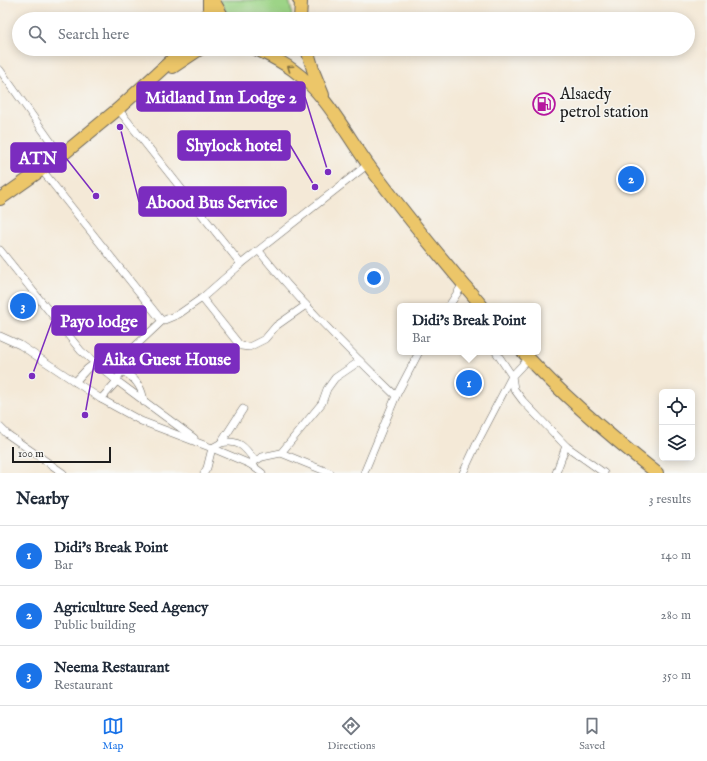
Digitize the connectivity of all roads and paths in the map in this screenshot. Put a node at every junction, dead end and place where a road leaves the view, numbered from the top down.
1 (209, 0) edge
2 (213, 0) edge
3 (209, 12) edge
4 (220, 12) edge
5 (176, 56) edge
6 (190, 56) edge
7 (269, 56) edge
8 (309, 56) edge
9 (0, 70) edge
10 (142, 88) junction
11 (328, 105) junction
12 (118, 109) junction
13 (61, 156) junction
14 (367, 165) junction
15 (41, 169) junction
16 (0, 199) edge
17 (0, 250) edge
18 (260, 251) junction
19 (241, 264) junction
20 (463, 284) junction
21 (202, 298) junction
22 (451, 303) edge
23 (479, 303) edge
24 (306, 305) junction
25 (162, 321) junction
26 (0, 336) edge
27 (417, 355) edge
28 (498, 355) edge
29 (526, 355) edge
30 (360, 361) junction
31 (95, 363) junction
32 (122, 370) junction
33 (512, 376) junction
34 (117, 381) junction
35 (75, 382) junction
36 (396, 396) junction
37 (101, 399) junction
38 (144, 402) junction
39 (243, 409) dead end
40 (0, 427) edge
41 (200, 443) junction
42 (221, 443) junction
43 (566, 446) junction
44 (212, 448) junction
45 (281, 453) junction
46 (252, 462) junction
47 (63, 473) edge
48 (204, 473) edge
49 (262, 473) edge
50 (330, 473) edge
51 (364, 473) edge
52 (463, 473) edge
53 (556, 473) edge
54 (604, 473) edge
55 (657, 473) edge

1 - 3 highway
2 - 4 highway
5 - 10 highway
6 - 10 highway
11 -> 7 highway
8 - 11 highway
9 - 13 street
10 - 12 highway
11 - 14 highway
12 - 13 highway
12 - 19 street
13 - 15 highway
14 - 18 street
14 - 20 highway
15 - 16 highway
15 - 25 street
17 - 31 street
18 - 19 street
18 - 24 street
19 - 21 street
20 - 22 street
20 - 23 highway
21 - 24 street
21 - 25 street
24 - 30 street
25 - 32 street
26 - 35 street
27 - 36 street
28 - 33 street
29 - 33 street
29 - 55 highway
30 - 36 street
30 - 45 street
31 - 32 street
31 - 34 street
31 - 35 street
32 - 34 street
32 - 38 street
33 - 43 street
33 - 52 street
34 - 37 street
34 - 38 street
35 - 37 street
36 - 51 street
37 - 41 street
38 - 41 street
39 - 42 street
40 - 47 street
41 - 44 street
42 - 44 street
42 - 46 street
43 - 53 street
43 - 54 street
44 - 46 street
44 - 48 street
45 - 46 street
45 - 50 street
46 - 49 street

